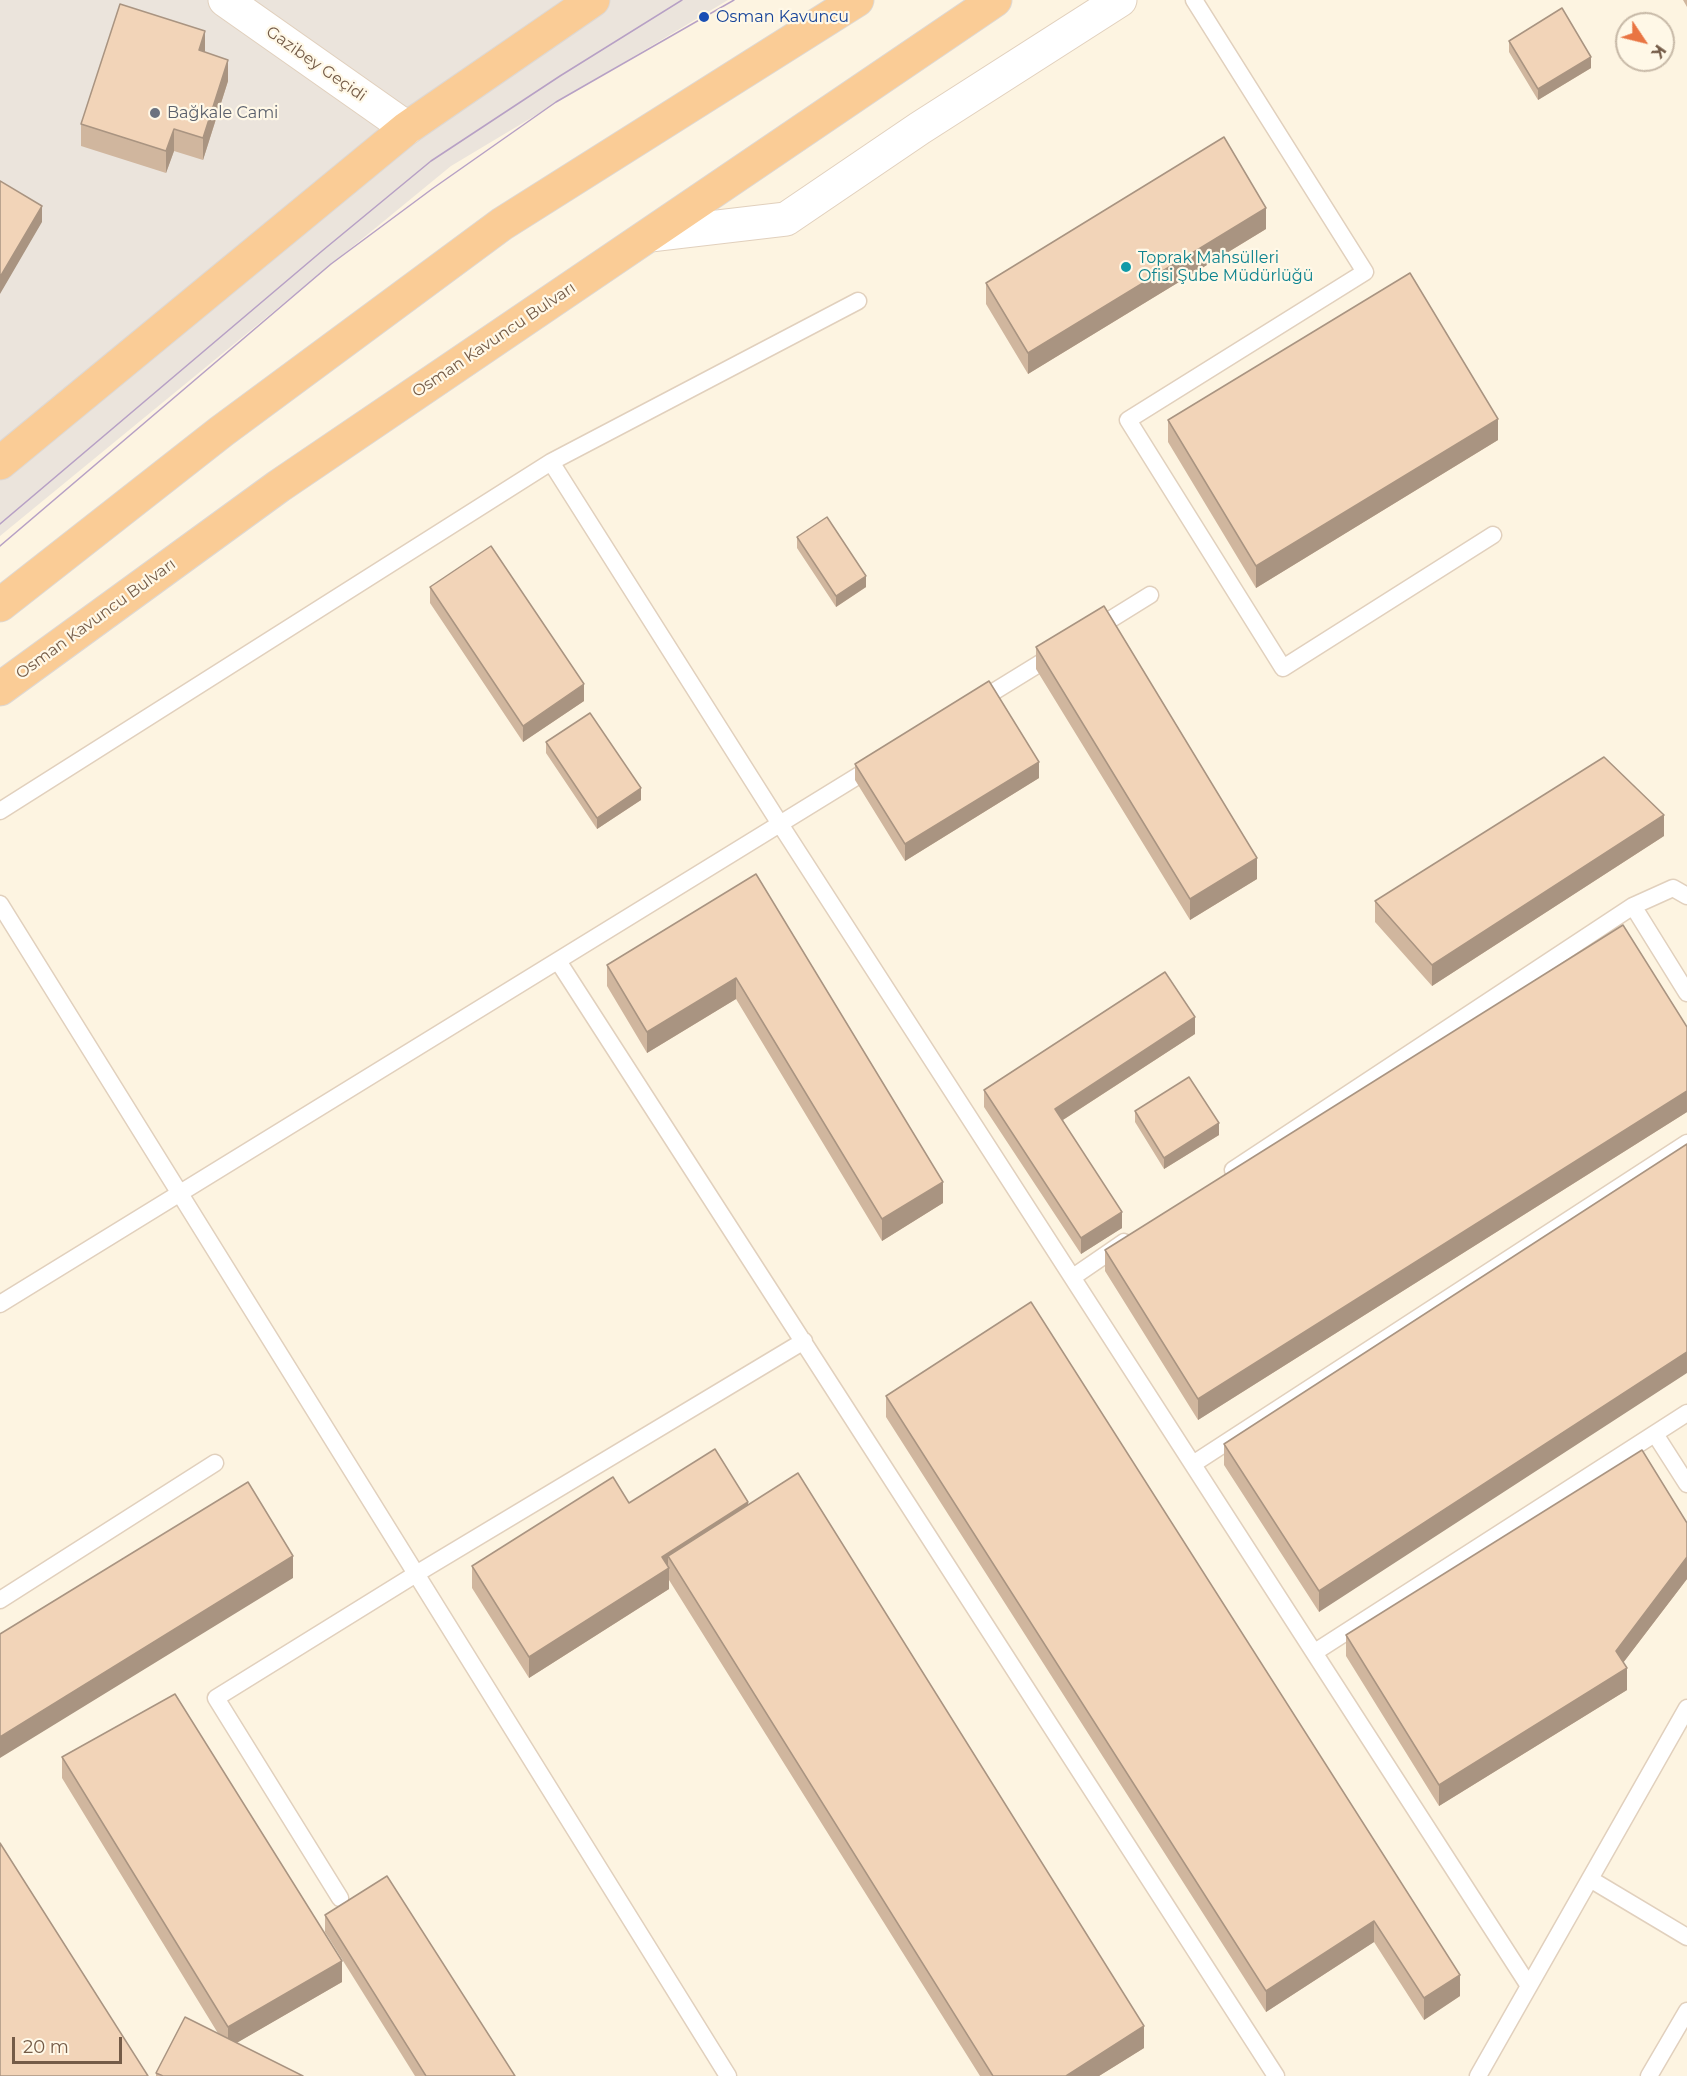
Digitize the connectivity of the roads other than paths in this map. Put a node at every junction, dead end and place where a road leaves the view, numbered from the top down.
1 (225, 0) edge
2 (593, 0) edge
3 (857, 0) edge
4 (995, 0) edge
5 (1120, 0) edge
6 (1194, 0) edge
7 (407, 128) junction
8 (650, 235) junction
9 (858, 301) dead end
10 (551, 462) junction
11 (0, 463) edge
12 (1493, 535) dead end
13 (1150, 595) dead end
14 (0, 605) edge
15 (0, 689) edge
16 (960, 712) edge
17 (890, 756) edge
18 (0, 811) edge
19 (780, 824) junction
20 (1687, 896) edge
21 (0, 904) edge
22 (1633, 906) junction
23 (558, 961) junction
24 (1687, 993) edge
25 (1687, 1143) edge
26 (1220, 1179) edge
27 (180, 1194) junction
28 (1141, 1231) edge
29 (1072, 1276) junction
30 (0, 1304) edge
31 (804, 1341) junction
32 (1687, 1413) edge
33 (1655, 1434) junction
34 (215, 1463) dead end
35 (1193, 1464) junction
36 (1687, 1484) edge
37 (416, 1574) junction
38 (0, 1600) edge
39 (1315, 1652) junction
40 (1687, 1708) edge
41 (1590, 1879) junction
42 (340, 1898) dead end
43 (1687, 1937) edge
44 (1529, 1986) junction
45 (1687, 2011) edge
46 (728, 2076) edge
47 (1276, 2076) edge
48 (1478, 2076) edge
49 (1649, 2076) edge

1 - 7 street, Gazibey Geçidi
2 - 7 highway
3 - 14 highway
4 - 8 highway, Osman Kavuncu Bulvarı
5 - 8 street
6 - 12 lane
7 - 11 highway
8 - 15 highway, Osman Kavuncu Bulvarı
9 - 10 lane
10 - 18 lane
10 - 19 lane
13 - 16 lane
17 - 19 lane
19 - 23 lane
19 - 29 lane
20 - 22 lane
21 - 27 lane
22 - 24 lane
22 - 26 lane
23 - 27 lane
23 - 31 lane
25 - 35 lane
27 - 30 lane
27 - 37 lane
28 - 29 lane
29 - 35 lane
31 - 37 lane
31 - 47 lane
32 - 33 lane
33 - 36 lane
33 - 39 lane
34 - 38 lane
35 - 39 lane
37 - 42 lane
37 - 46 lane
39 - 44 lane
40 - 41 lane
41 - 43 lane
41 - 44 lane
44 - 48 lane
45 - 49 lane

